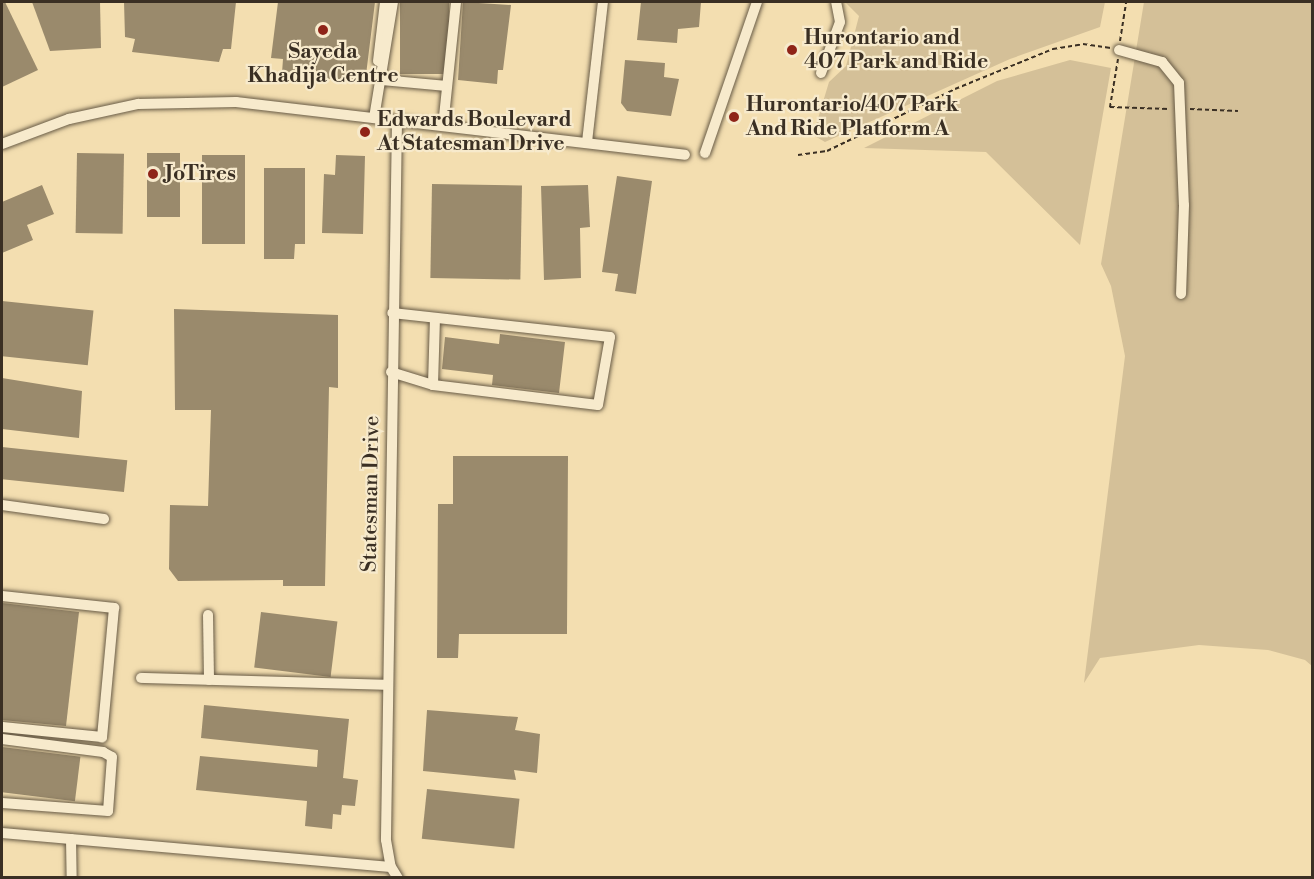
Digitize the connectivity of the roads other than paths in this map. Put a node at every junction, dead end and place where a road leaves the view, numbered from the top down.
1 (385, 2) edge
2 (393, 2) edge
3 (456, 2) edge
4 (603, 2) edge
5 (757, 2) edge
6 (836, 2) edge
7 (1119, 50) road end
8 (821, 73) dead end
9 (382, 80) junction
10 (447, 86) junction
11 (377, 94) junction
12 (374, 118) junction
13 (396, 121) junction
14 (443, 126) junction
15 (587, 142) junction
16 (2, 144) edge
17 (705, 153) dead end
18 (685, 154) dead end
19 (1181, 294) dead end
20 (392, 313) junction
21 (435, 318) junction
22 (391, 372) junction
23 (433, 385) junction
24 (2, 505) edge
25 (104, 519) dead end
26 (2, 596) edge
27 (208, 615) dead end
28 (141, 678) dead end
29 (209, 680) junction
30 (388, 685) junction
31 (2, 727) edge
32 (2, 739) edge
33 (2, 803) edge
34 (2, 833) edge
35 (71, 839) junction
36 (391, 867) junction
37 (72, 878) edge
38 (398, 878) edge

1 - 11 street
2 - 9 street
3 - 10 street
4 - 15 street
5 - 17 street
6 - 8 street
7 - 19 street
9 - 10 street
9 - 11 street
10 - 14 street
11 - 12 street
12 - 13 street
12 - 16 street
13 - 14 street
13 - 20 street, Statesman Drive
14 - 15 street
15 - 18 street
20 - 21 street
20 - 22 street, Statesman Drive
21 - 23 street
21 - 23 street
22 - 23 street
22 - 30 street, Statesman Drive
24 - 25 street
26 - 31 street
27 - 29 street
28 - 29 street
29 - 30 street
30 - 36 street, Statesman Drive
32 - 33 street
34 - 35 street
35 - 36 street
35 - 37 street
36 - 38 street

